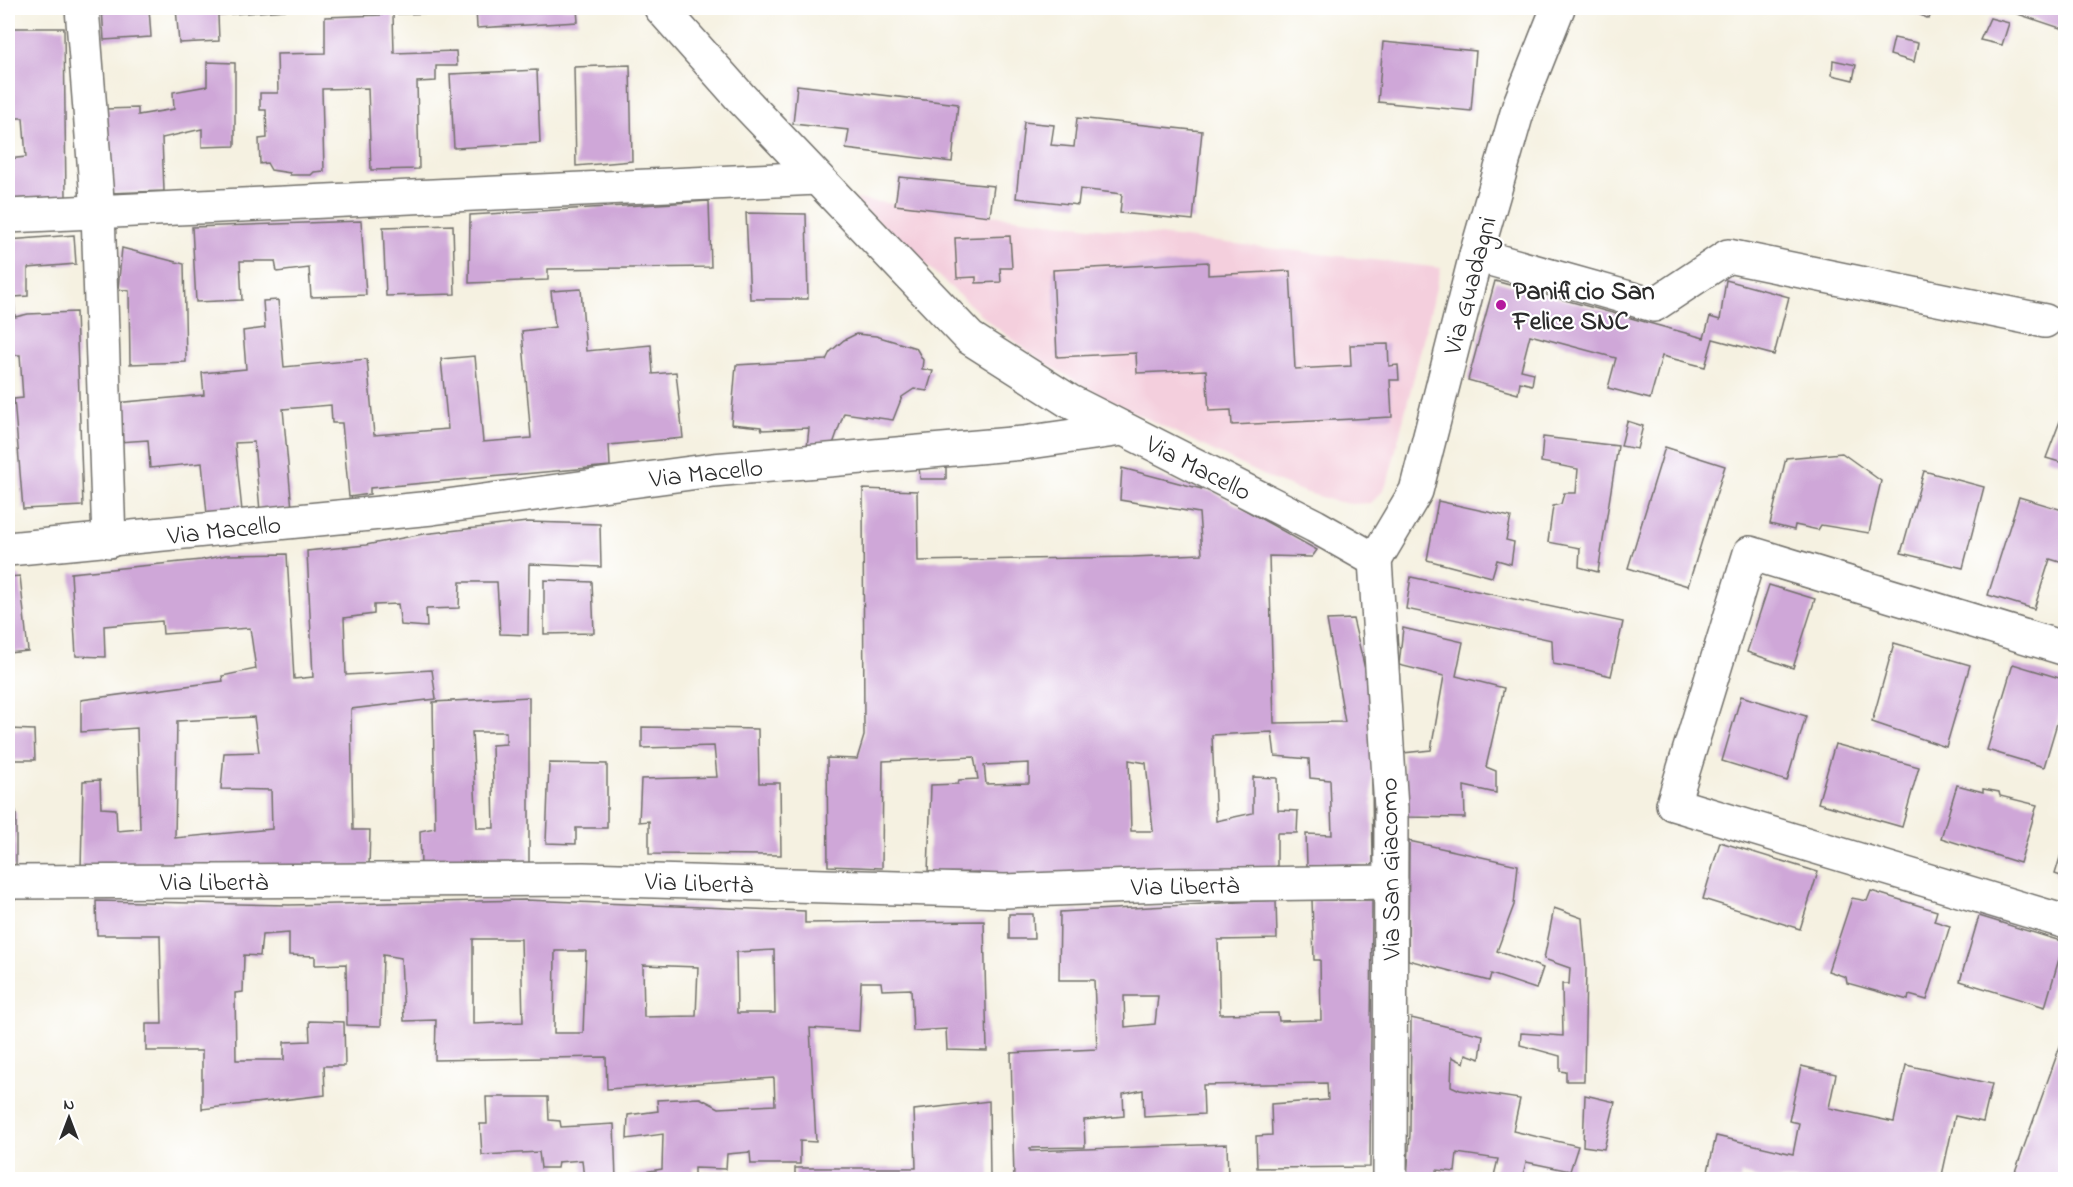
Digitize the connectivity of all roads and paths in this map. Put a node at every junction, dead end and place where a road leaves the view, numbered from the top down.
1 (82, 8) edge
2 (661, 8) edge
3 (1558, 8) edge
4 (817, 178) junction
5 (98, 212) junction
6 (8, 216) edge
7 (1476, 255) junction
8 (2045, 321) dead end
9 (1122, 429) junction
10 (109, 541) junction
11 (8, 549) edge
12 (1375, 560) junction
13 (2066, 649) edge
14 (8, 882) edge
15 (1391, 882) junction
16 (2066, 922) edge
17 (1390, 1179) edge

1 - 5 street
2 - 4 street
3 - 7 street, Via Guadagni
4 - 5 street
4 - 9 street
5 - 6 street
5 - 10 street
7 - 8 street
7 - 12 street, Via Guadagni
9 - 10 street, Via Macello
9 - 12 street, Via Macello
10 - 11 street, Via Macello
12 - 15 street, Via San Giacomo
13 - 16 street
14 - 15 street, Via Libertà
15 - 17 street, Via San Giacomo

